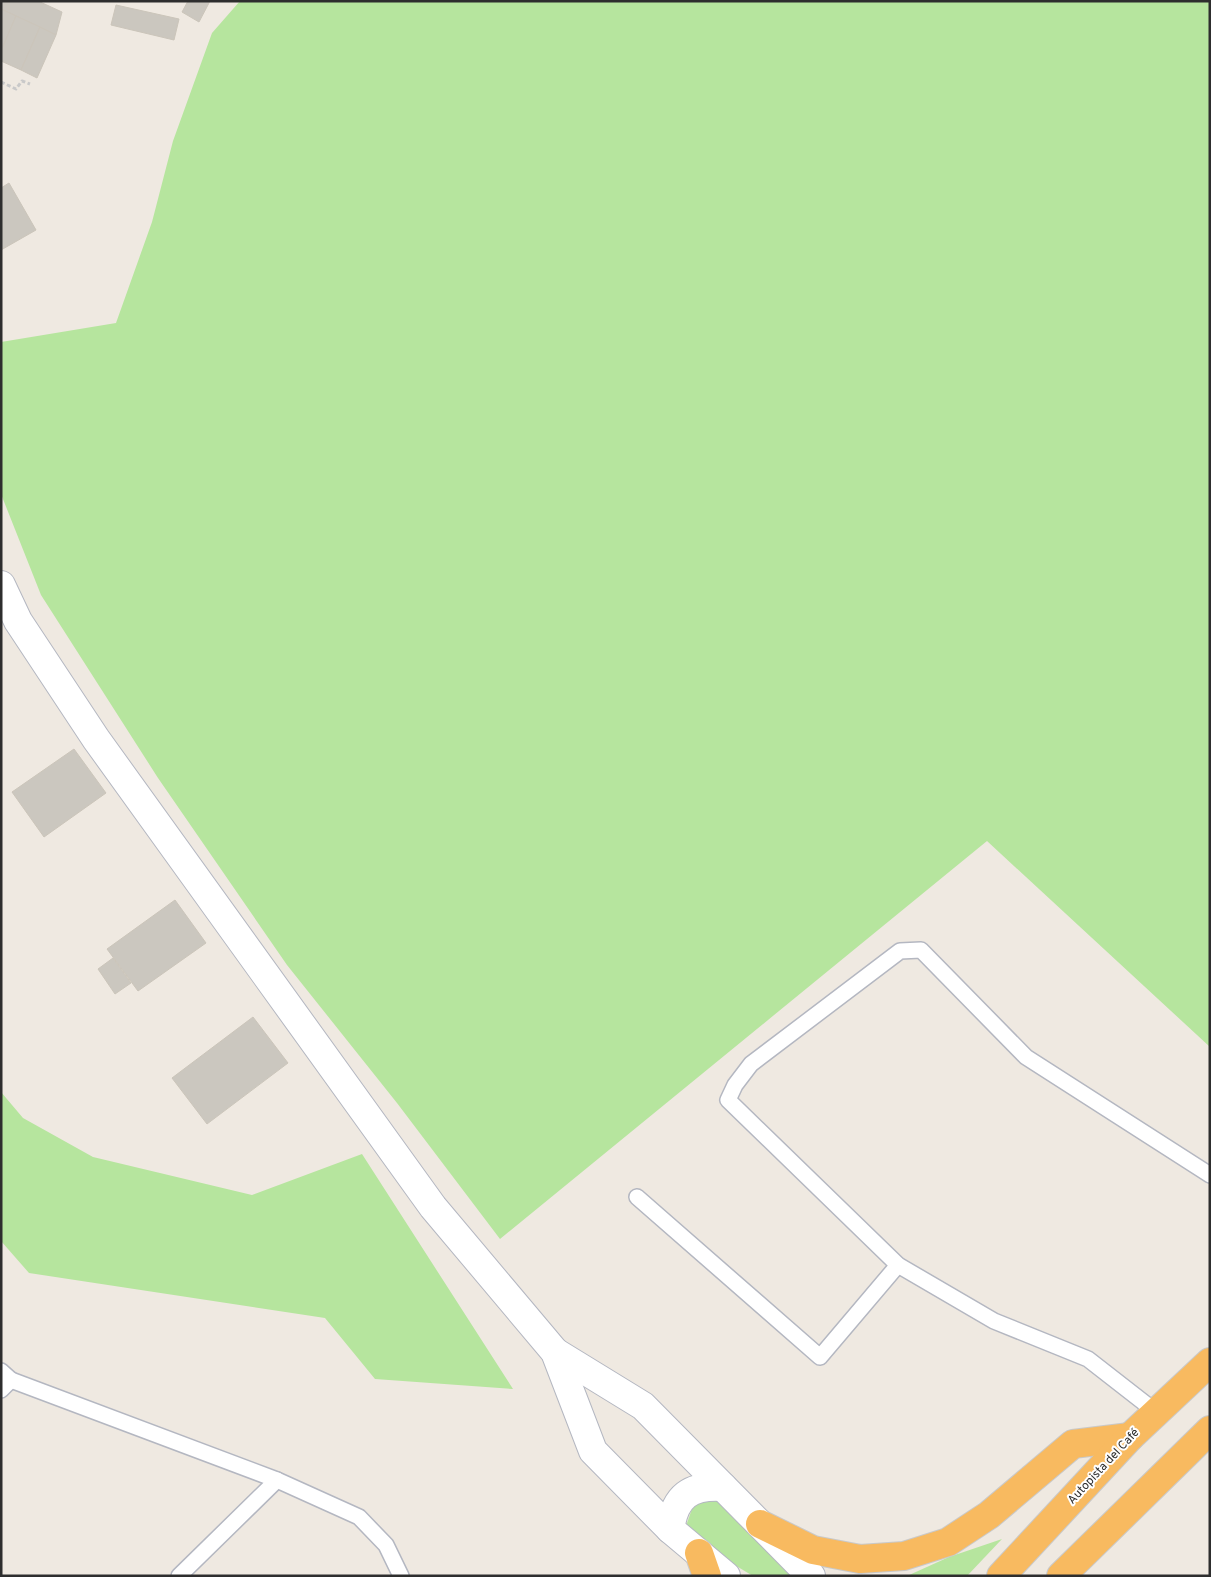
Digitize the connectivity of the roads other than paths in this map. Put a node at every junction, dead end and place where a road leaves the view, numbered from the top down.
1 (1, 585) edge
2 (1210, 1174) edge
3 (637, 1197) dead end
4 (898, 1265) junction
5 (555, 1352) junction
6 (1210, 1362) edge
7 (4, 1380) edge
8 (1156, 1412) junction
9 (1210, 1430) edge
10 (1130, 1437) junction
11 (277, 1480) junction
12 (723, 1487) junction
13 (760, 1524) junction
14 (670, 1529) junction
15 (703, 1564) edge
16 (179, 1576) edge
17 (401, 1576) edge
18 (726, 1576) edge
19 (811, 1576) edge
20 (1001, 1576) edge
21 (1061, 1576) edge

1 - 5 street
2 - 4 lane
3 - 4 lane
4 - 8 lane
5 - 12 street
5 - 14 street
6 - 8 highway, Autopista del Café
7 - 11 lane
8 - 10 highway, Autopista del Café
9 - 21 highway
10 - 13 highway
10 - 20 highway, Autopista del Café
11 - 16 lane
11 - 17 lane
12 - 13 street
12 - 14 street
13 - 19 street
14 - 15 street
15 - 18 street

